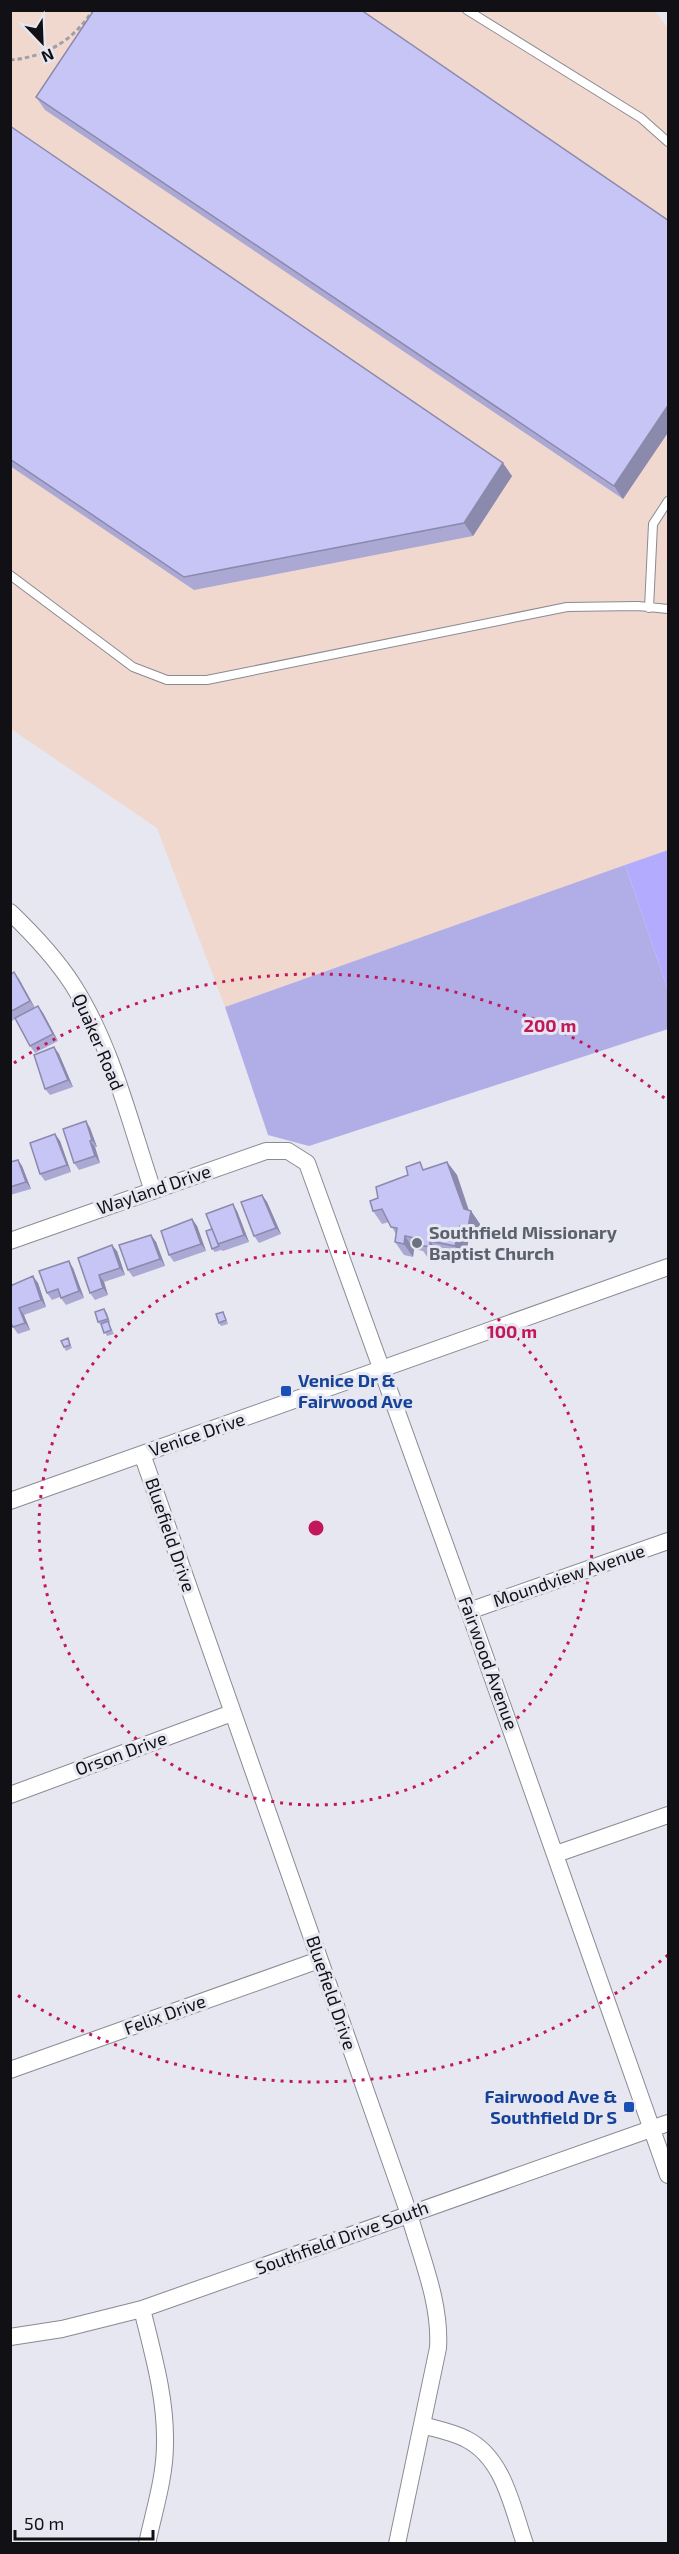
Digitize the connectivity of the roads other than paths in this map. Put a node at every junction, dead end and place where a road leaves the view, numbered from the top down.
1 (467, 10) edge
2 (669, 142) edge
3 (669, 501) edge
4 (10, 575) edge
5 (649, 608) junction
6 (669, 609) edge
7 (10, 912) edge
8 (299, 1155) joint
9 (153, 1191) junction
10 (10, 1241) edge
11 (669, 1267) edge
12 (383, 1370) junction
13 (142, 1454) junction
14 (10, 1501) edge
15 (669, 1541) edge
16 (469, 1611) junction
17 (232, 1713) junction
18 (10, 1795) edge
19 (669, 1815) edge
20 (556, 1854) junction
21 (319, 1960) junction
22 (10, 2070) edge
23 (660, 2126) edge
24 (669, 2175) edge
25 (409, 2214) junction
26 (142, 2309) junction
27 (10, 2337) edge
28 (422, 2425) junction
29 (147, 2544) edge
30 (397, 2544) edge
31 (525, 2544) edge

1 - 2 lane
3 - 5 lane
4 - 5 lane
5 - 6 lane
7 - 9 street, Quaker Road
8 - 9 street, Wayland Drive
8 - 12 street, Fairwood Avenue
9 - 10 street, Wayland Drive
11 - 12 street, Venice Drive
12 - 13 street, Venice Drive
12 - 16 street, Fairwood Avenue
13 - 14 street, Venice Drive
13 - 17 street, Bluefield Drive
15 - 16 street, Moundview Avenue
16 - 20 street, Fairwood Avenue
17 - 18 street, Orson Drive
17 - 21 street, Bluefield Drive
19 - 20 street
20 - 23 street, Fairwood Avenue
21 - 22 street, Felix Drive
21 - 25 street, Bluefield Drive
23 - 24 street, Fairwood Avenue
23 - 25 street, Southfield Drive South
25 - 26 street, Southfield Drive South
25 - 28 street, Bluefield Drive
26 - 27 street, Southfield Drive South
26 - 29 street
28 - 30 street, Bluefield Drive
28 - 31 street

